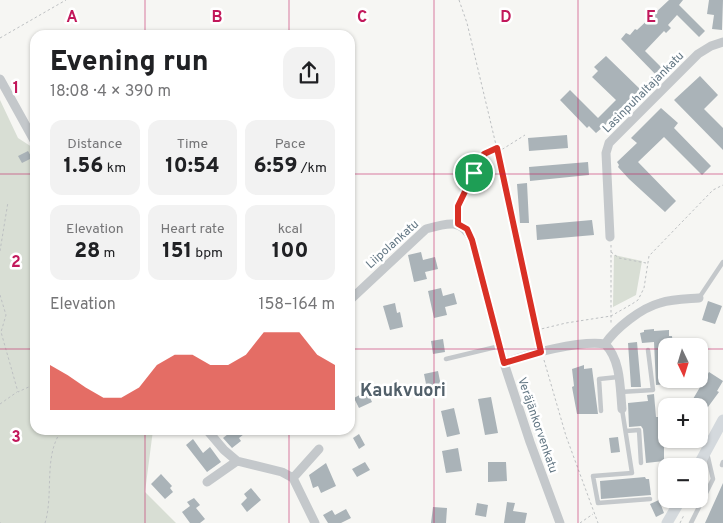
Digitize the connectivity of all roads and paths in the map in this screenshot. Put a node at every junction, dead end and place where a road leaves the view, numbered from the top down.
1 (66, 0) edge
2 (459, 0) edge
3 (0, 38) edge
4 (723, 42) edge
5 (0, 79) edge
6 (30, 133) edge
7 (526, 135) dead end
8 (497, 148) junction
9 (497, 152) junction
10 (723, 184) edge
11 (8, 202) dead end
12 (458, 224) junction
13 (610, 237) joint
14 (0, 251) edge
15 (611, 252) junction
16 (723, 262) edge
17 (646, 264) junction
18 (0, 295) edge
19 (355, 295) edge
20 (699, 298) joint
21 (611, 316) junction
22 (536, 330) junction
23 (610, 336) junction
24 (605, 344) junction
25 (500, 346) junction
26 (648, 350) dead end
27 (541, 352) junction
28 (446, 360) dead end
29 (504, 363) junction
30 (618, 378) junction
31 (30, 386) edge
32 (18, 392) junction
33 (620, 392) junction
34 (0, 404) edge
35 (622, 409) joint
36 (601, 411) dead end
37 (723, 420) edge
38 (626, 430) junction
39 (58, 435) edge
40 (211, 435) edge
41 (320, 449) dead end
42 (706, 451) junction
43 (702, 458) edge
44 (237, 461) junction
45 (641, 463) dead end
46 (293, 478) junction
47 (207, 482) dead end
48 (650, 500) dead end
49 (676, 508) edge
50 (594, 513) junction
51 (671, 522) edge
52 (45, 523) edge
53 (314, 523) edge
54 (560, 523) edge
55 (580, 523) edge
56 (598, 523) edge
57 (691, 523) edge

1 - 3 path
2 - 8 path
4 - 13 street, Lasinpuhaltajankatu
5 - 6 street
7 - 9 path
8 - 9 path
8 - 12 path
9 - 22 path
10 - 17 path
11 - 14 path
12 - 19 street, Liipolankatu
12 - 25 street, Veräjänkorvenkatu
13 - 15 path
15 - 17 path
15 - 21 path
16 - 20 lane
17 - 21 path
18 - 32 path
20 - 23 street
21 - 22 path
21 - 23 path
22 - 27 path
23 - 24 street
24 - 27 street
24 - 30 street
25 - 28 lane
25 - 29 street, Veräjänkorvenkatu
26 - 33 lane
27 - 29 street
27 - 50 path
29 - 54 street, Veräjänkorvenkatu
30 - 33 street
30 - 36 lane
31 - 32 path
32 - 34 path
33 - 35 street
35 - 38 lane
37 - 42 street
38 - 45 lane
38 - 48 lane
39 - 52 path
40 - 44 street
41 - 46 street
42 - 43 street
42 - 57 lane
44 - 46 street
44 - 47 street
46 - 53 street
49 - 51 street
50 - 55 path
50 - 56 path

